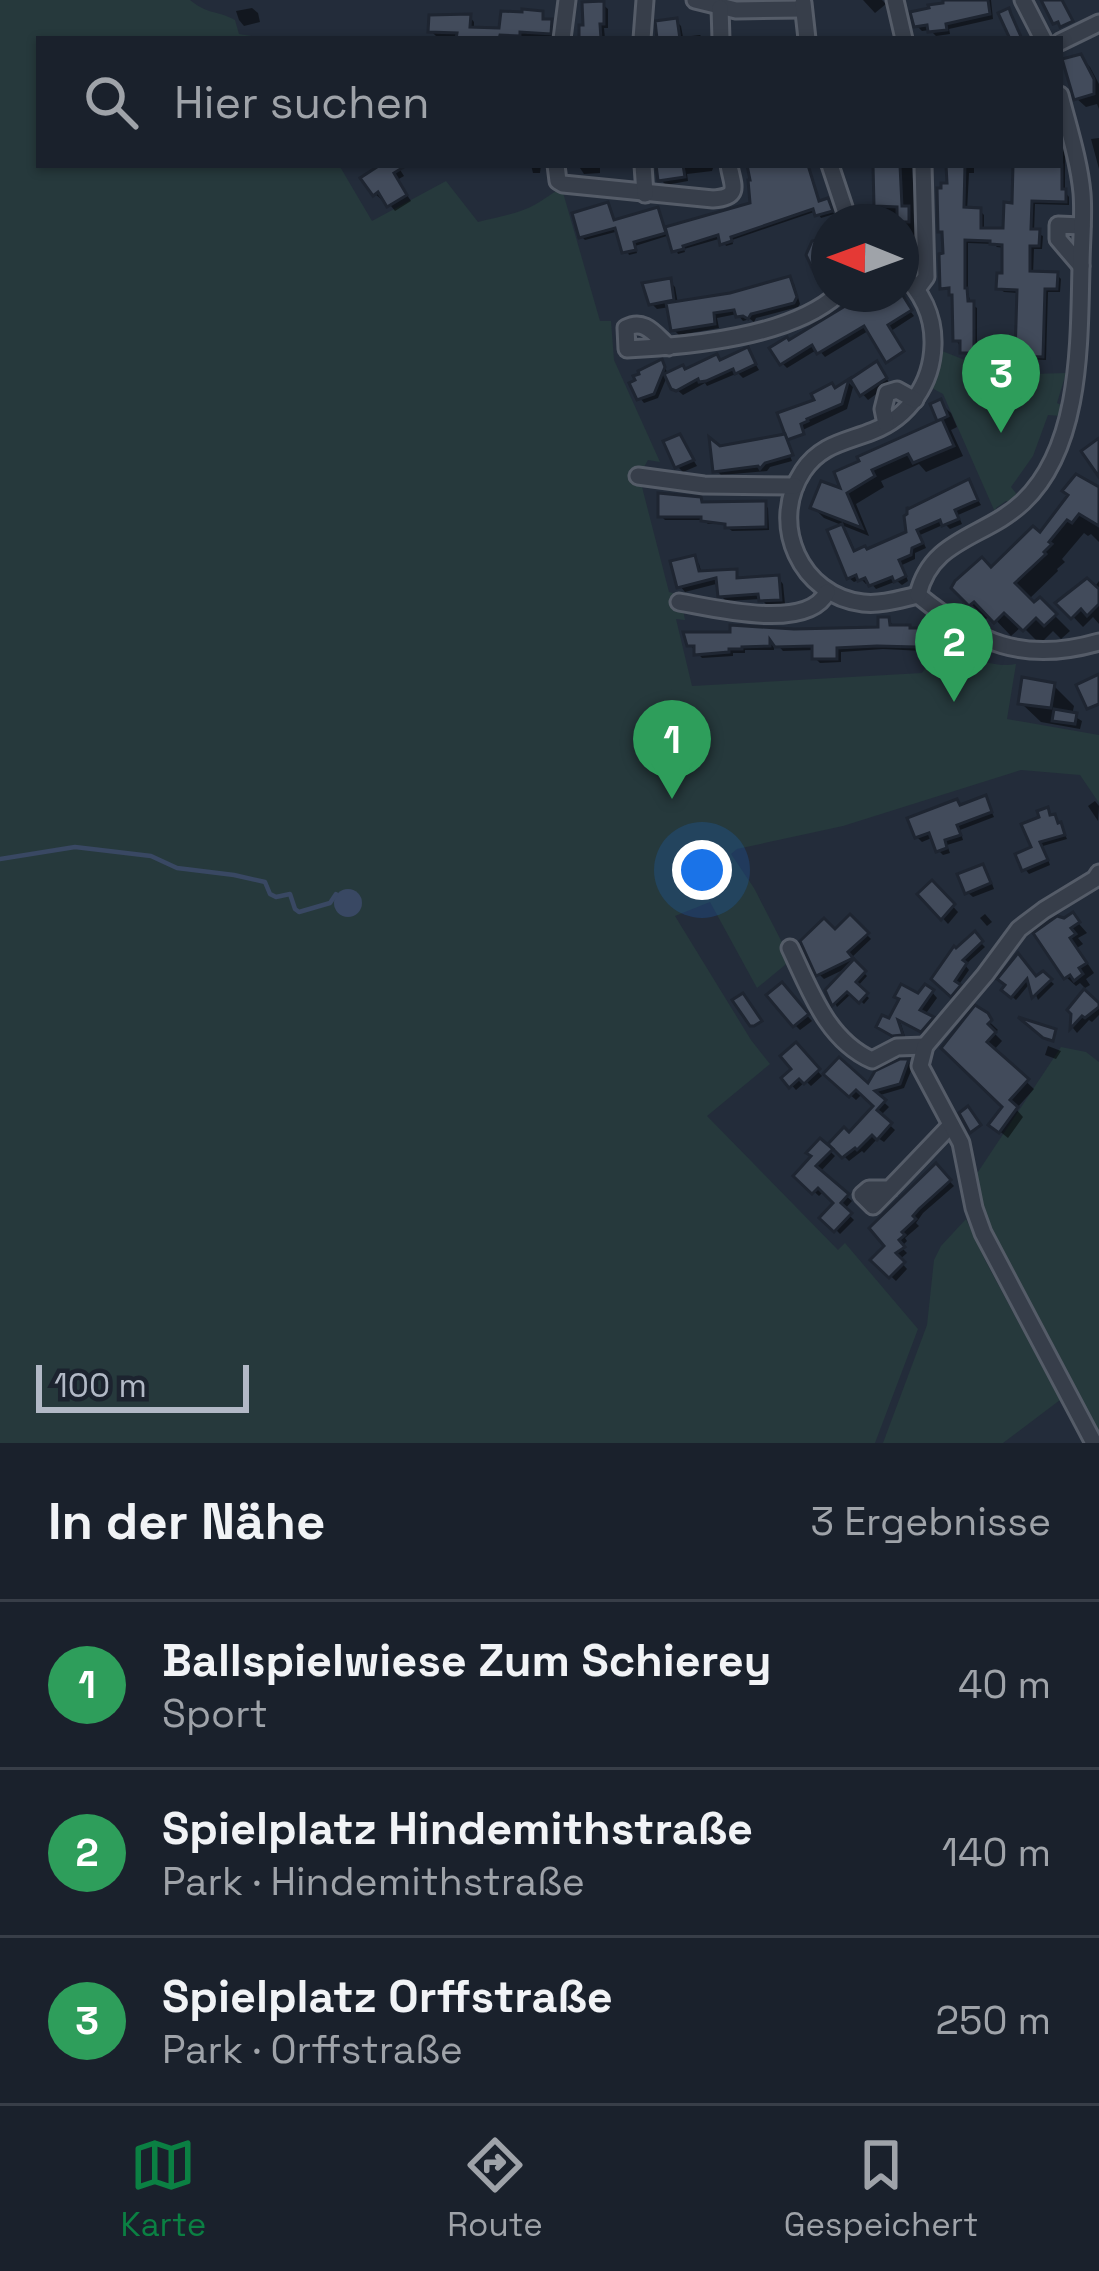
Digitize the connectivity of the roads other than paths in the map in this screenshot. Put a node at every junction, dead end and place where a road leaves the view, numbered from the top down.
1 (568, 0) edge
2 (645, 0) edge
3 (695, 0) edge
4 (895, 0) edge
5 (1023, 0) edge
6 (803, 5) edge
7 (720, 8) junction
8 (1099, 23) edge
9 (562, 36) edge
10 (642, 36) edge
11 (721, 36) edge
12 (807, 36) edge
13 (903, 36) edge
14 (1041, 36) edge
15 (1063, 41) edge
16 (1063, 106) edge
17 (556, 168) edge
18 (643, 168) edge
19 (730, 168) edge
20 (831, 168) edge
21 (923, 168) edge
22 (645, 194) junction
23 (843, 204) edge
24 (919, 285) edge
25 (919, 295) edge
26 (811, 311) edge
27 (669, 347) dead end
28 (915, 400) junction
29 (886, 424) junction
30 (638, 476) dead end
31 (795, 486) junction
32 (826, 592) junction
33 (918, 596) junction
34 (688, 609) dead end
35 (1099, 642) edge
36 (1099, 873) edge
37 (790, 948) dead end
38 (925, 1046) junction
39 (951, 1125) junction
40 (890, 1190) dead end
41 (1094, 1443) edge

1 - 9 street
2 - 10 street
3 - 7 street
4 - 13 street
5 - 14 street
6 - 7 street
6 - 12 street
7 - 11 street
8 - 15 street
16 - 33 street
17 - 22 street
18 - 22 street
19 - 22 street
20 - 23 street
21 - 24 street
25 - 28 street
26 - 27 street
28 - 29 street
28 - 29 street
29 - 31 street
30 - 31 street
31 - 32 street
32 - 33 street
32 - 34 street
33 - 35 street
36 - 38 street
37 - 38 street
38 - 39 street
39 - 40 street
39 - 41 street

